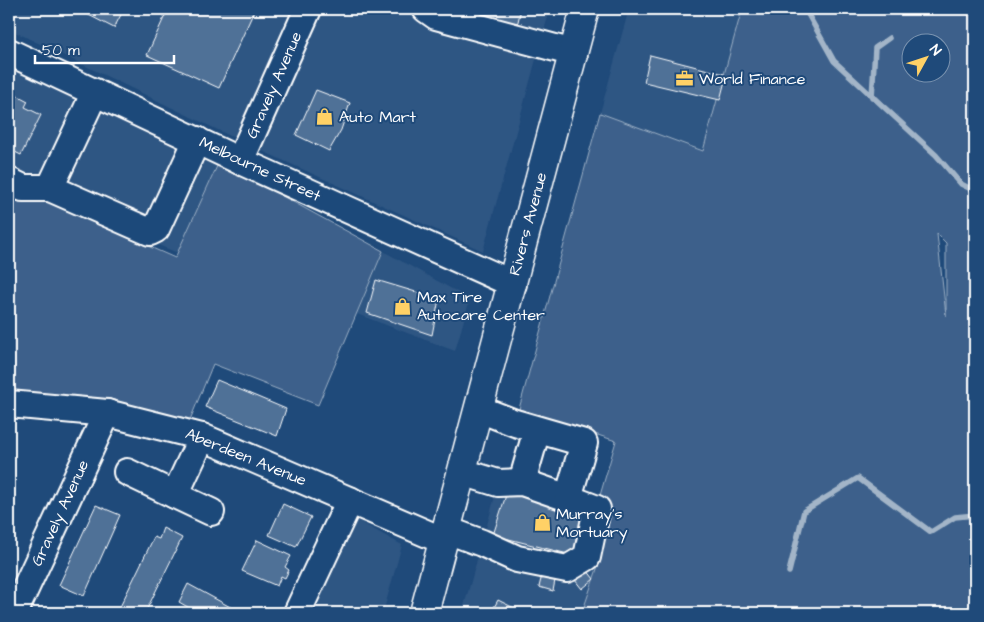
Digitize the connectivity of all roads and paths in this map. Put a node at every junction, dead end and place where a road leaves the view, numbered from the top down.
1 (308, 9) edge
2 (426, 9) edge
3 (585, 9) edge
4 (9, 52) edge
5 (574, 53) junction
6 (95, 92) junction
7 (197, 140) junction
8 (240, 161) junction
9 (9, 181) edge
10 (50, 188) junction
11 (513, 284) junction
12 (9, 404) edge
13 (479, 409) junction
14 (107, 413) junction
15 (537, 430) junction
16 (202, 437) junction
17 (128, 472) dead end
18 (462, 472) junction
19 (522, 482) junction
20 (175, 495) junction
21 (568, 498) junction
22 (350, 500) junction
23 (210, 512) dead end
24 (445, 536) junction
25 (14, 613) edge
26 (297, 613) edge
27 (424, 613) edge

1 - 8 street, Gravely Avenue
2 - 5 street
3 - 5 main road, Rivers Avenue
4 - 6 street, Melbourne Street
5 - 11 main road, Rivers Avenue
6 - 7 street, Melbourne Street
6 - 10 street
7 - 8 street, Melbourne Street
7 - 10 street
8 - 11 street, Melbourne Street
9 - 10 street
11 - 13 main road, Rivers Avenue
12 - 14 street, Aberdeen Avenue
13 - 15 street
13 - 18 main road, Rivers Avenue
14 - 16 street, Aberdeen Avenue
14 - 25 street, Gravely Avenue
15 - 19 street
15 - 21 street
16 - 20 street
16 - 22 street, Aberdeen Avenue
17 - 20 street
18 - 19 street
18 - 24 main road, Rivers Avenue
19 - 21 street
20 - 23 street
21 - 24 street, Aberdeen Avenue
22 - 24 street, Aberdeen Avenue
22 - 26 street
24 - 27 main road, Rivers Avenue

